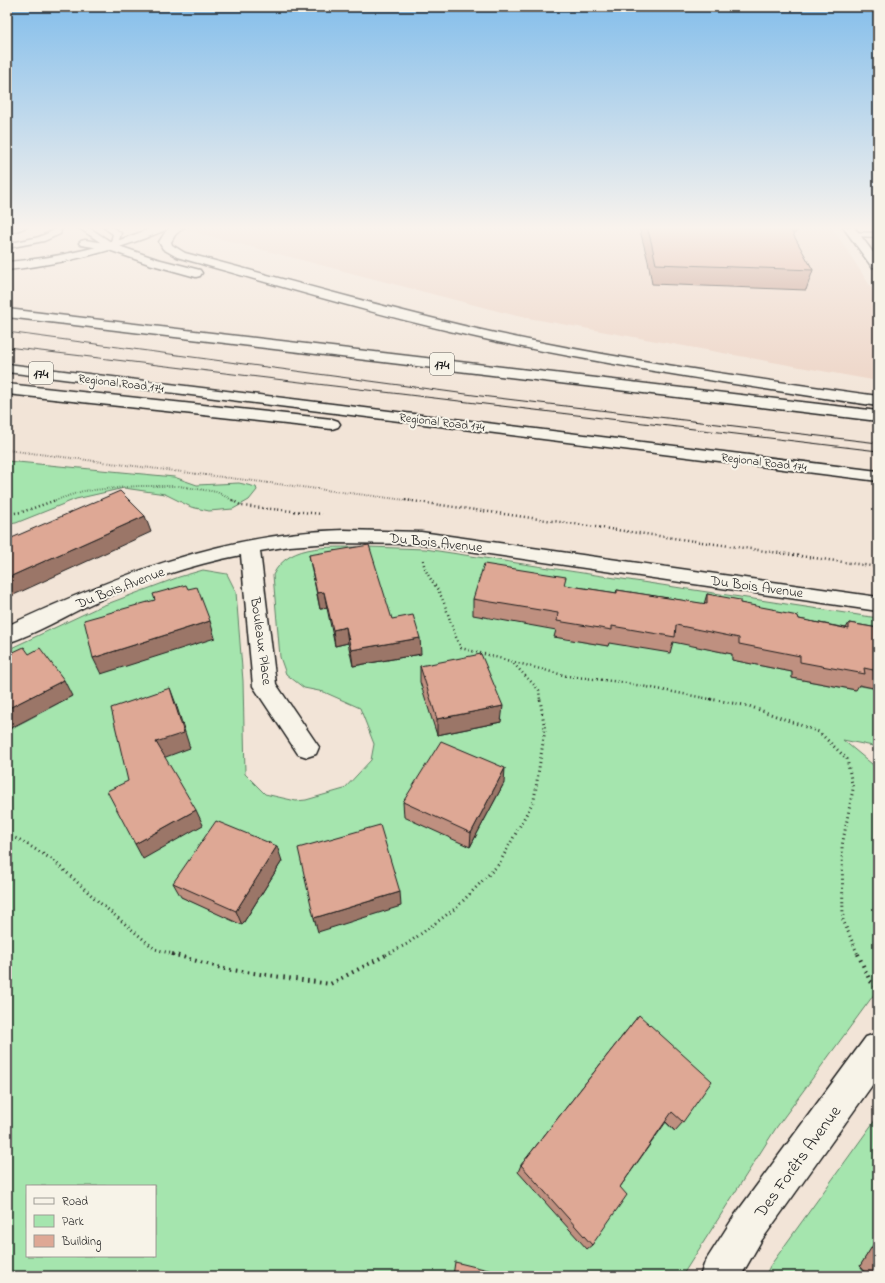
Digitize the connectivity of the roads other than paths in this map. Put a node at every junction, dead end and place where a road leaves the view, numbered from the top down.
1 (265, 287) edge
2 (301, 287) edge
3 (7, 313) edge
4 (410, 316) junction
5 (7, 370) edge
6 (7, 389) edge
7 (878, 401) edge
8 (878, 416) edge
9 (878, 476) edge
10 (878, 483) edge
11 (250, 547) junction
12 (878, 604) edge
13 (7, 635) edge
14 (307, 747) dead end
15 (878, 1049) edge
16 (719, 1276) edge

1 - 4 main road
2 - 4 main road
3 - 8 main road, 174
4 - 7 main road
5 - 9 main road, Regional Road 174
6 - 10 main road
11 - 12 main road, Du Bois Avenue
11 - 13 main road, Du Bois Avenue
11 - 14 main road, Bouleaux Place
15 - 16 main road, Des Forêts Avenue

